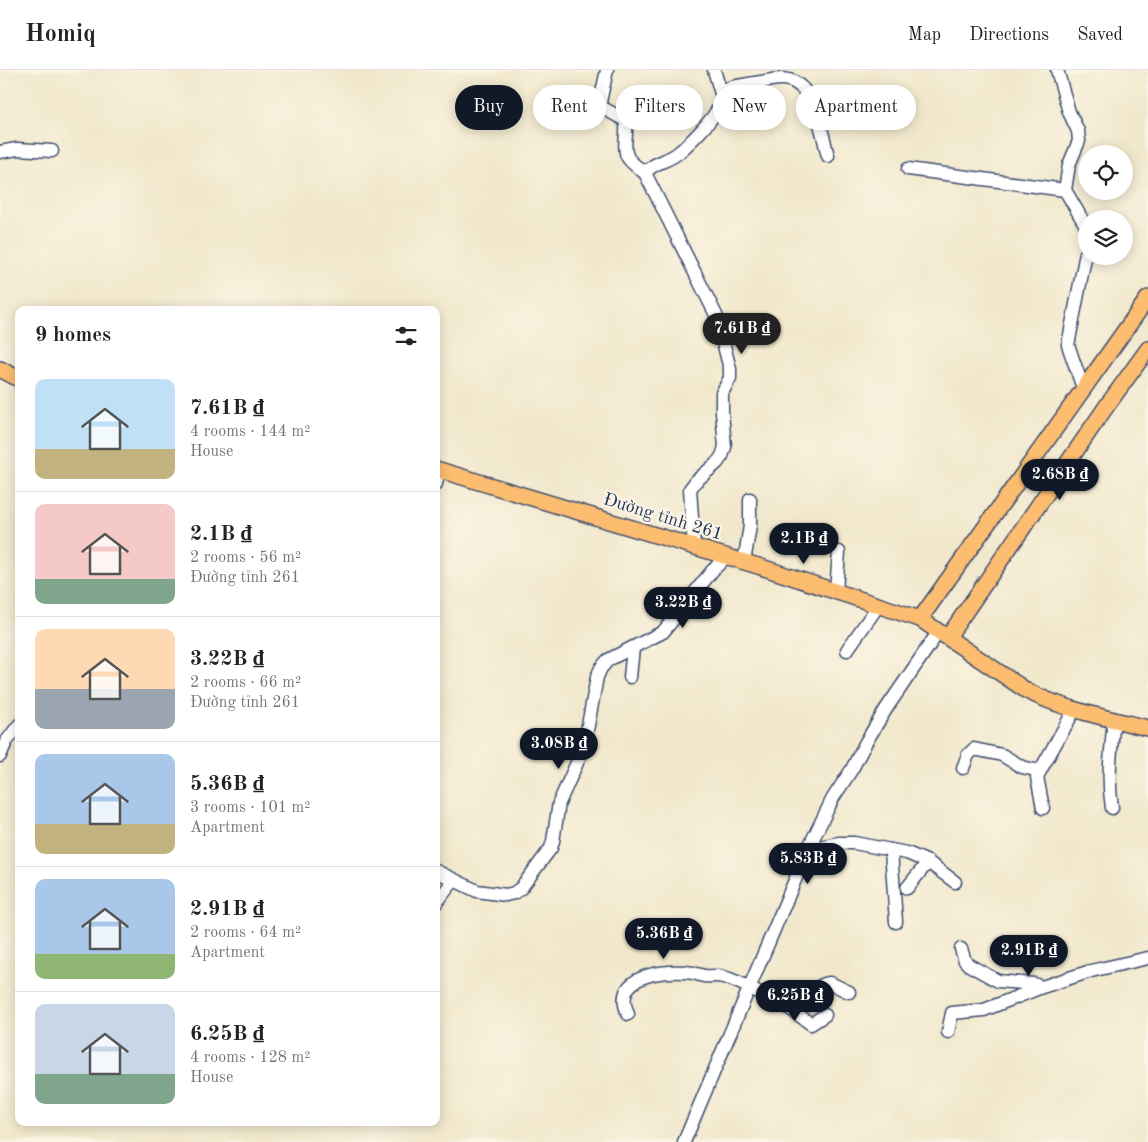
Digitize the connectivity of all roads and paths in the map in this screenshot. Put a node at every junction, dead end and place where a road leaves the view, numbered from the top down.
1 (607, 70) edge
2 (714, 70) edge
3 (1057, 70) edge
4 (718, 85) edge
5 (744, 85) edge
6 (713, 116) edge
7 (52, 151) dead end
8 (0, 152) edge
9 (828, 156) dead end
10 (908, 169) dead end
11 (644, 173) junction
12 (1065, 190) junction
13 (1078, 212) edge
14 (1084, 265) edge
15 (1148, 298) edge
16 (1148, 349) edge
17 (0, 369) edge
18 (15, 377) edge
19 (1083, 388) junction
20 (440, 475) edge
21 (750, 499) dead end
22 (694, 546) junction
23 (839, 552) dead end
24 (727, 556) junction
25 (744, 562) junction
26 (836, 592) junction
27 (878, 606) junction
28 (920, 619) junction
29 (944, 634) junction
30 (633, 648) junction
31 (847, 650) dead end
32 (630, 677) dead end
33 (1075, 710) junction
34 (1114, 719) junction
35 (1148, 728) edge
36 (15, 730) edge
37 (0, 756) edge
38 (962, 768) dead end
39 (1040, 771) junction
40 (1043, 808) dead end
41 (1112, 808) dead end
42 (809, 847) junction
43 (891, 850) junction
44 (928, 862) junction
45 (440, 873) edge
46 (454, 880) junction
47 (955, 882) dead end
48 (907, 888) dead end
49 (440, 898) edge
50 (896, 922) dead end
51 (961, 949) dead end
52 (1148, 958) edge
53 (750, 987) junction
54 (1042, 987) junction
55 (849, 992) dead end
56 (789, 1008) junction
57 (628, 1014) dead end
58 (825, 1015) dead end
59 (948, 1032) dead end
60 (684, 1142) edge

1 - 11 street
2 - 4 street
3 - 12 street
5 - 9 street
6 - 11 street
7 - 8 street
10 - 12 street
11 - 22 street
12 - 13 street
14 - 19 street
15 - 19 main road
16 - 29 main road
17 - 18 main road
19 - 28 main road
20 - 22 main road, Đường tỉnh 261
21 - 25 street
22 - 24 main road, Đường tỉnh 261
23 - 26 street
24 - 25 main road, Đường tỉnh 261
24 - 30 street
25 - 26 main road, Đường tỉnh 261
26 - 27 main road, Đường tỉnh 261
27 - 28 main road, Đường tỉnh 261
27 - 31 street
28 - 29 main road, Đường tỉnh 261
29 - 33 main road, Đường tỉnh 261
29 - 42 street
30 - 32 street
30 - 46 street
33 - 34 main road, Đường tỉnh 261
33 - 39 street
34 - 35 main road, Đường tỉnh 261
34 - 41 street
36 - 37 street
38 - 39 street
39 - 40 street
42 - 43 street
42 - 53 street
43 - 44 street
43 - 50 street
44 - 47 street
44 - 48 street
45 - 46 street
46 - 49 street
51 - 54 street
52 - 54 street
53 - 56 street
53 - 57 street
53 - 60 street
54 - 59 street
55 - 56 street
56 - 58 street

